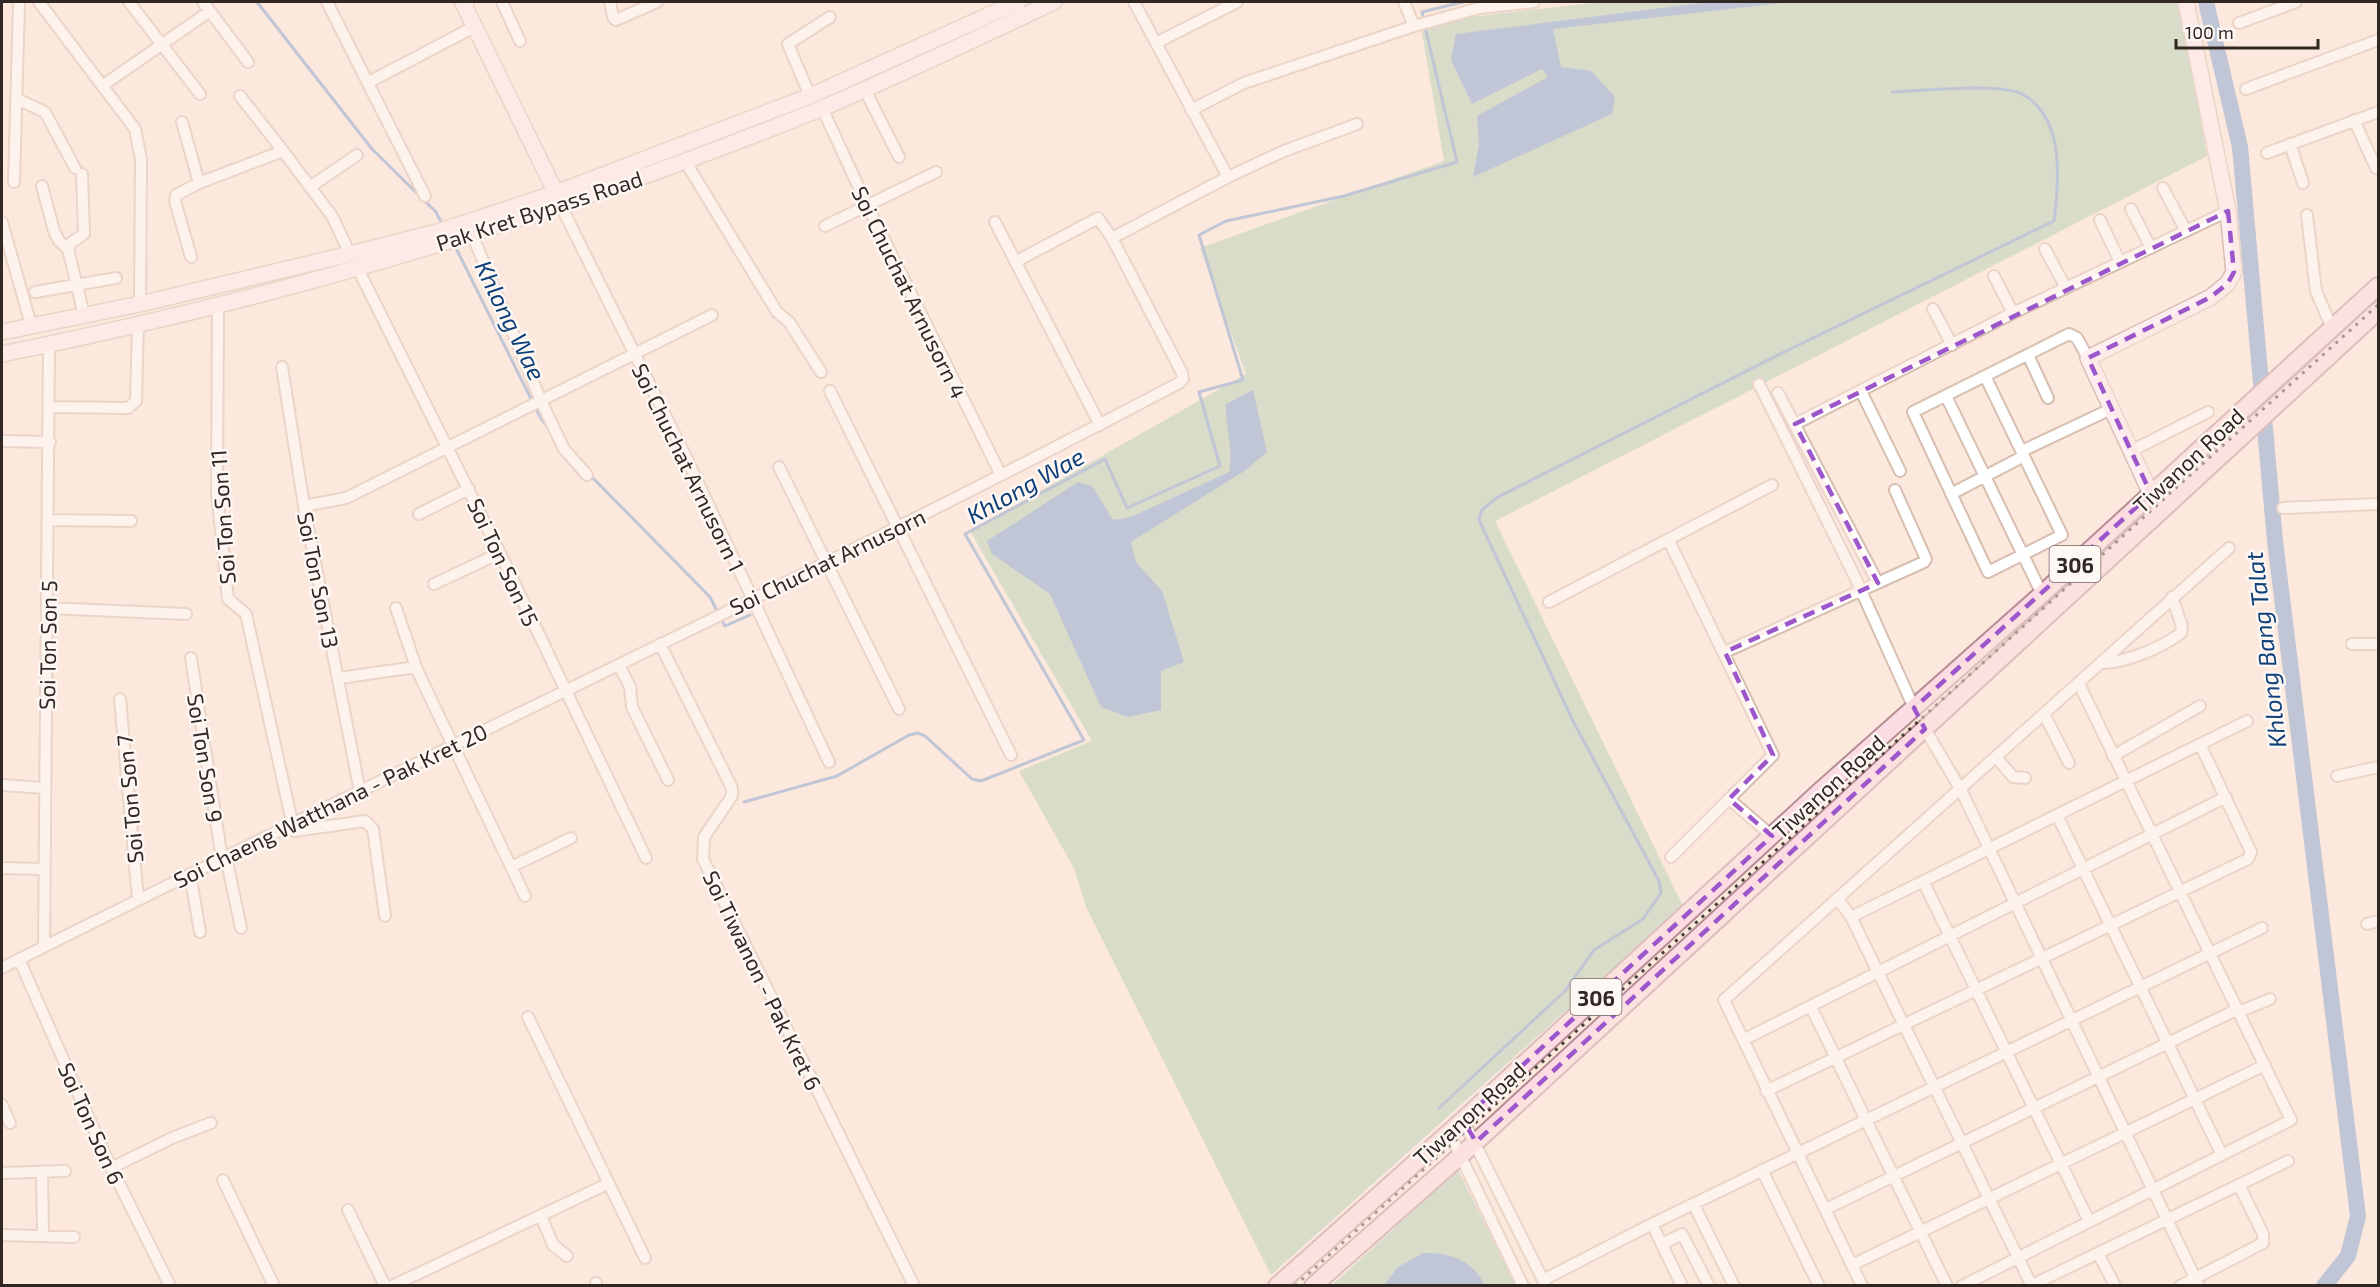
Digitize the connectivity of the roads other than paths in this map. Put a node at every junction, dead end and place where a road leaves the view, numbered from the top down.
1 (19, 2) edge
2 (39, 2) edge
3 (129, 2) edge
4 (203, 2) edge
5 (327, 2) edge
6 (463, 2) edge
7 (502, 2) edge
8 (610, 2) edge
9 (657, 2) edge
10 (1018, 2) edge
11 (1054, 2) edge
12 (1134, 2) edge
13 (1237, 2) edge
14 (1404, 2) edge
15 (1534, 2) edge
16 (2186, 2) edge
17 (2296, 2) edge
18 (210, 11) junction
19 (830, 17) dead end
20 (2239, 23) dead end
21 (1421, 24) junction
22 (474, 27) junction
23 (2379, 40) edge
24 (520, 41) dead end
25 (1156, 43) junction
26 (162, 45) junction
27 (248, 62) dead end
28 (369, 82) junction
29 (102, 86) junction
30 (864, 88) junction
31 (2246, 89) dead end
32 (200, 94) dead end
33 (240, 96) dead end
34 (810, 96) junction
35 (17, 99) junction
36 (822, 108) junction
37 (1191, 110) junction
38 (2379, 112) edge
39 (2354, 120) junction
40 (182, 122) dead end
41 (1356, 124) dead end
42 (2290, 144) junction
43 (284, 151) junction
44 (2267, 153) dead end
45 (357, 155) dead end
46 (899, 157) dead end
47 (685, 160) junction
48 (2376, 168) dead end
49 (936, 172) dead end
50 (1228, 177) junction
51 (14, 182) dead end
52 (199, 183) junction
53 (2303, 183) dead end
54 (42, 186) dead end
55 (310, 187) junction
56 (2163, 188) dead end
57 (425, 196) dead end
58 (558, 199) junction
59 (867, 205) junction
60 (2131, 209) dead end
61 (2228, 211) junction
62 (2307, 215) dead end
63 (2100, 220) dead end
64 (2, 222) edge
65 (995, 222) dead end
66 (825, 226) dead end
67 (468, 229) junction
68 (2186, 231) junction
69 (440, 237) junction
70 (1112, 238) junction
71 (2151, 248) junction
72 (68, 249) junction
73 (2045, 249) dead end
74 (350, 254) junction
75 (191, 257) dead end
76 (1015, 261) junction
77 (2120, 262) junction
78 (358, 269) junction
79 (1994, 276) dead end
80 (116, 278) dead end
81 (76, 285) junction
82 (2379, 286) edge
83 (2066, 288) junction
84 (34, 292) dead end
85 (218, 303) junction
86 (140, 304) junction
87 (1933, 309) dead end
88 (2379, 311) edge
89 (2013, 313) junction
90 (84, 315) junction
91 (712, 315) dead end
92 (138, 322) junction
93 (31, 326) junction
94 (2332, 328) junction
95 (2, 332) edge
96 (49, 344) junction
97 (1952, 345) junction
98 (2, 355) edge
99 (634, 355) junction
100 (2028, 355) junction
101 (2088, 358) junction
102 (282, 366) dead end
103 (821, 372) dead end
104 (1985, 376) junction
105 (1759, 384) dead end
106 (830, 391) dead end
107 (1861, 391) junction
108 (1778, 393) dead end
109 (1946, 396) junction
110 (2048, 398) dead end
111 (539, 402) junction
112 (50, 407) junction
113 (2111, 409) junction
114 (2208, 412) dead end
115 (1795, 424) junction
116 (1100, 425) junction
117 (2, 441) edge
118 (50, 442) junction
119 (448, 446) junction
120 (2131, 451) junction
121 (2023, 454) junction
122 (779, 466) dead end
123 (1900, 471) dead end
124 (587, 475) dead end
125 (1001, 475) junction
126 (1985, 476) junction
127 (1772, 485) dead end
128 (469, 489) junction
129 (1895, 490) dead end
130 (1951, 494) junction
131 (2151, 495) junction
132 (2379, 504) edge
133 (304, 506) junction
134 (2283, 508) dead end
135 (419, 514) dead end
136 (49, 520) junction
137 (131, 521) dead end
138 (897, 527) junction
139 (1668, 539) junction
140 (2229, 548) dead end
141 (500, 553) junction
142 (2023, 554) junction
143 (828, 562) junction
144 (1878, 583) junction
145 (434, 585) dead end
146 (1860, 590) junction
147 (2042, 594) junction
148 (2172, 597) junction
149 (753, 598) junction
150 (1549, 602) dead end
151 (47, 608) junction
152 (396, 608) dead end
153 (186, 614) dead end
154 (660, 644) junction
155 (2352, 644) dead end
156 (2379, 644) edge
157 (1725, 652) junction
158 (191, 658) dead end
159 (2104, 663) junction
160 (619, 665) junction
161 (416, 668) junction
162 (339, 678) junction
163 (2079, 684) junction
164 (566, 692) junction
165 (120, 699) dead end
166 (2200, 706) dead end
167 (1914, 708) junction
168 (898, 709) dead end
169 (2044, 714) junction
170 (2247, 721) dead end
171 (1925, 729) junction
172 (2200, 744) junction
173 (451, 745) junction
174 (1011, 755) dead end
175 (2113, 756) junction
176 (1996, 757) junction
177 (829, 762) dead end
178 (2069, 763) dead end
179 (2379, 767) edge
180 (2337, 776) dead end
181 (2025, 778) dead end
182 (668, 780) dead end
183 (2125, 781) junction
184 (2, 785) edge
185 (44, 788) junction
186 (1961, 790) junction
187 (360, 792) junction
188 (2226, 797) junction
189 (1729, 799) junction
190 (2057, 815) junction
191 (293, 824) junction
192 (2152, 835) junction
193 (1772, 836) junction
194 (571, 838) dead end
195 (1989, 848) junction
196 (1671, 857) dead end
197 (224, 858) junction
198 (646, 858) dead end
199 (511, 867) junction
200 (2, 868) edge
201 (44, 869) junction
202 (2084, 869) junction
203 (190, 874) junction
204 (1923, 881) junction
205 (2179, 893) junction
206 (525, 896) dead end
207 (1838, 898) junction
208 (138, 899) junction
209 (2016, 903) junction
210 (385, 916) dead end
211 (1851, 916) junction
212 (2379, 921) edge
213 (2367, 924) dead end
214 (2109, 926) junction
215 (2262, 927) dead end
216 (241, 928) dead end
217 (200, 932) dead end
218 (1950, 937) junction
219 (44, 947) junction
220 (2210, 953) junction
221 (20, 959) junction
222 (2041, 959) junction
223 (2, 968) edge
224 (1879, 972) junction
225 (2140, 987) junction
226 (1975, 991) junction
227 (2270, 999) dead end
228 (1811, 1007) junction
229 (2239, 1010) junction
230 (528, 1017) dead end
231 (2071, 1020) junction
232 (1903, 1026) junction
233 (1743, 1040) junction
234 (2168, 1044) junction
235 (2005, 1053) junction
236 (1835, 1059) junction
237 (2265, 1065) junction
238 (2099, 1077) junction
239 (1934, 1087) junction
240 (1766, 1091) junction
241 (2194, 1100) junction
242 (2, 1105) edge
243 (2033, 1109) junction
244 (1463, 1120) junction
245 (1866, 1120) junction
246 (10, 1123) dead end
247 (211, 1123) dead end
248 (1449, 1132) junction
249 (2125, 1133) junction
250 (1476, 1142) junction
251 (1962, 1143) junction
252 (1461, 1154) junction
253 (1797, 1154) junction
254 (2222, 1155) junction
255 (2288, 1161) dead end
256 (2060, 1164) junction
257 (111, 1168) junction
258 (1762, 1170) junction
259 (65, 1171) dead end
260 (2, 1173) edge
261 (42, 1173) junction
262 (1894, 1177) junction
263 (224, 1180) dead end
264 (607, 1184) junction
265 (2239, 1185) junction
266 (2153, 1190) junction
267 (1989, 1199) junction
268 (1694, 1205) junction
269 (1826, 1209) junction
270 (348, 1210) dead end
271 (541, 1216) junction
272 (2167, 1219) junction
273 (2090, 1221) junction
274 (1652, 1224) junction
275 (1920, 1232) junction
276 (2, 1235) edge
277 (42, 1235) junction
278 (74, 1237) dead end
279 (1524, 1240) junction
280 (1662, 1244) junction
281 (1506, 1250) junction
282 (2098, 1253) junction
283 (567, 1256) dead end
284 (2018, 1257) junction
285 (645, 1258) dead end
286 (1852, 1265) junction
287 (2198, 1282) edge
288 (1545, 1283) edge
289 (2031, 1285) edge
290 (170, 1286) edge
291 (274, 1286) edge
292 (385, 1286) edge
293 (392, 1286) edge
294 (914, 1286) edge
295 (1277, 1286) edge
296 (1313, 1286) edge
297 (1523, 1286) edge
298 (1682, 1286) edge
299 (1709, 1286) edge
300 (1734, 1286) edge
301 (1818, 1286) edge
302 (1862, 1286) edge
303 (1947, 1286) edge
304 (1962, 1286) edge
305 (2115, 1286) edge
306 (2180, 1286) edge

1 - 35 street
2 - 29 street
3 - 26 street
4 - 18 street
5 - 28 street
6 - 22 main road
7 - 24 street
8 - 9 street
10 - 34 main road, Pak Kret Bypass Road
11 - 30 main road, Pak Kret Bypass Road
12 - 25 street
13 - 25 street
14 - 21 street
15 - 21 street
16 - 61 main road
17 - 20 street
18 - 26 street
18 - 27 street
19 - 34 street
21 - 37 street
22 - 28 street
22 - 58 main road
23 - 31 street
25 - 37 street
26 - 29 street
26 - 32 street
28 - 57 street
29 - 86 street
30 - 36 main road, Pak Kret Bypass Road
30 - 46 street
33 - 43 street
34 - 58 main road, Pak Kret Bypass Road
35 - 51 street
35 - 72 street
36 - 47 main road, Pak Kret Bypass Road
36 - 59 street, Soi Chuchat Arnusorn 4
37 - 50 street
38 - 39 street
39 - 42 street
39 - 48 street
40 - 52 street
41 - 50 street
42 - 44 street
42 - 53 street
43 - 52 street
43 - 55 street
45 - 55 street
47 - 58 main road, Pak Kret Bypass Road
47 - 103 street
49 - 59 street
50 - 70 street
52 - 75 street
54 - 72 street
55 - 74 street
56 - 68 street
58 - 67 main road, Pak Kret Bypass Road
58 - 99 street, Soi Chuchat Arnusorn 1
59 - 66 street
59 - 125 street, Soi Chuchat Arnusorn 4
60 - 71 street
61 - 68 street
61 - 101 main road
62 - 94 street
63 - 77 street
64 - 93 street
65 - 76 street
67 - 69 main road, Pak Kret Bypass Road
67 - 111 street
68 - 71 street
69 - 74 main road, Pak Kret Bypass Road
69 - 78 main road, Pak Kret Bypass Road
70 - 76 street
70 - 116 street, Soi Chuchat Arnusorn
71 - 77 street
72 - 81 street
73 - 83 street
74 - 86 main road, Pak Kret Bypass Road
76 - 116 street
77 - 83 street
78 - 85 main road, Pak Kret Bypass Road
78 - 119 street, Soi Ton Son 15
79 - 89 street
80 - 81 street
81 - 84 street
81 - 90 street
82 - 94 main road, Tiwanon Road / 306
83 - 89 street
85 - 92 main road, Pak Kret Bypass Road
85 - 191 street, Soi Ton Son 11
86 - 90 main road, Pak Kret Bypass Road
87 - 97 street
88 - 171 main road, Tiwanon Road / 306
89 - 97 street
90 - 93 main road, Pak Kret Bypass Road
91 - 99 street
92 - 96 main road, Pak Kret Bypass Road
92 - 112 street
93 - 95 main road, Pak Kret Bypass Road
94 - 131 main road, Tiwanon Road / 306
96 - 98 main road, Pak Kret Bypass Road
96 - 112 street, Soi Ton Son 5
97 - 107 street
99 - 111 street
99 - 149 street, Soi Chuchat Arnusorn 1
100 - 101 street
100 - 104 street
100 - 110 street
101 - 113 main road
102 - 133 street, Soi Ton Son 13
104 - 109 street
104 - 121 street
105 - 146 street
106 - 138 street
107 - 115 street
107 - 123 street
108 - 115 street
109 - 126 street
109 - 130 street
111 - 119 street
111 - 124 street
112 - 118 street, Soi Ton Son 5
113 - 120 main road
113 - 121 street
114 - 120 street
115 - 144 street
116 - 125 street, Soi Chuchat Arnusorn
117 - 118 street
118 - 136 street, Soi Ton Son 5
119 - 128 street, Soi Ton Son 15
119 - 133 street
120 - 131 main road
121 - 126 street
121 - 142 street
122 - 143 street
125 - 138 street, Soi Chuchat Arnusorn
126 - 130 street
126 - 142 street
127 - 139 street
128 - 135 street
128 - 141 street, Soi Ton Son 15
129 - 144 street
130 - 142 street
131 - 147 main road, Tiwanon Road / 306
132 - 134 street
133 - 162 street, Soi Ton Son 13
136 - 137 street
136 - 151 street, Soi Ton Son 5
138 - 143 street, Soi Chuchat Arnusorn
138 - 174 street
139 - 150 street
139 - 157 street
140 - 148 street
141 - 145 street
141 - 164 street, Soi Ton Son 15
142 - 147 street
143 - 149 street, Soi Chuchat Arnusorn
143 - 168 street
144 - 146 street
146 - 157 street
146 - 167 street
147 - 167 main road, Tiwanon Road / 306
148 - 159 street
148 - 159 street
149 - 154 street, Soi Chuchat Arnusorn
149 - 177 street, Soi Chuchat Arnusorn 1
151 - 153 street
151 - 185 street, Soi Ton Son 5
152 - 161 street
154 - 160 street, Soi Chaeng Watthana - Pak Kret 20
154 - 294 street, Soi Tiwanon - Pak Kret 6
155 - 156 street
157 - 189 street
158 - 197 street, Soi Ton Son 9
159 - 163 street
160 - 164 street, Soi Chaeng Watthana - Pak Kret 20
160 - 182 street
161 - 162 street
161 - 173 street
162 - 187 street, Soi Ton Son 13
163 - 169 street
163 - 175 street
164 - 173 street, Soi Chaeng Watthana - Pak Kret 20
164 - 198 street, Soi Ton Son 15
165 - 208 street, Soi Ton Son 7
166 - 175 street
167 - 171 main road
167 - 193 main road, Tiwanon Road / 306
169 - 176 street
169 - 178 street
170 - 172 street
171 - 186 street
171 - 250 main road, Tiwanon Road / 306
172 - 183 street
172 - 188 street
173 - 187 street, Soi Chaeng Watthana - Pak Kret 20
173 - 199 street
175 - 183 street
176 - 181 street
176 - 186 street
179 - 180 street
183 - 190 street
183 - 192 street
184 - 185 street
185 - 201 street, Soi Ton Son 5
186 - 195 street
186 - 207 street
187 - 191 street, Soi Chaeng Watthana - Pak Kret 20
188 - 192 street
188 - 205 street
189 - 193 street
189 - 196 street
190 - 195 street
190 - 202 street
191 - 197 street, Soi Chaeng Watthana - Pak Kret 20
191 - 210 street
192 - 202 street
192 - 205 street
193 - 244 main road, Tiwanon Road / 306
194 - 199 street
195 - 204 street
195 - 209 street
197 - 203 street, Soi Chaeng Watthana - Pak Kret 20
197 - 216 street, Soi Ton Son 9
199 - 206 street
200 - 201 street
201 - 219 street, Soi Ton Son 5
202 - 209 street
202 - 214 street
203 - 208 street, Soi Chaeng Watthana - Pak Kret 20
203 - 217 street
204 - 211 street
204 - 218 street
205 - 214 street
205 - 220 street
207 - 211 street
207 - 233 street
208 - 219 street, Soi Chaeng Watthana - Pak Kret 20
209 - 218 street
209 - 222 street
211 - 224 street
212 - 213 street
214 - 222 street
214 - 225 street
215 - 220 street
218 - 224 street
218 - 226 street
219 - 221 street, Soi Chaeng Watthana - Pak Kret 20
220 - 225 street
220 - 229 street
221 - 223 street, Soi Chaeng Watthana - Pak Kret 20
221 - 257 street, Soi Ton Son 6
222 - 226 street
222 - 231 street
224 - 228 street
224 - 232 street
225 - 231 street
225 - 234 street
226 - 232 street
226 - 235 street
227 - 229 street
228 - 233 street
228 - 236 street
229 - 234 street
229 - 237 street
230 - 264 street
231 - 235 street
231 - 238 street
232 - 236 street
232 - 239 street
233 - 240 street
234 - 238 street
234 - 241 street
235 - 239 street
235 - 243 street
236 - 240 street
236 - 245 street
237 - 241 street
237 - 254 street
238 - 243 street
238 - 249 street
239 - 245 street
239 - 251 street
240 - 253 street
241 - 249 street
241 - 254 street
242 - 246 street
243 - 251 street
243 - 256 street
244 - 248 main road, Tiwanon Road / 306
244 - 250 street
245 - 253 street
245 - 262 street
247 - 257 street
248 - 252 street
248 - 295 main road, Tiwanon Road / 306
249 - 256 street
249 - 266 street
250 - 252 main road, Tiwanon Road / 306
250 - 279 street
251 - 262 street
251 - 267 street
252 - 281 street
252 - 296 main road, Tiwanon Road / 306
253 - 258 street
253 - 269 street
254 - 266 street
255 - 265 street
256 - 267 street
256 - 273 street
257 - 290 street, Soi Ton Son 6
258 - 268 street
258 - 301 street
259 - 261 street
260 - 261 street
261 - 277 street
262 - 269 street
262 - 275 street
263 - 291 street
264 - 271 street
264 - 285 street
265 - 272 street
265 - 287 street
266 - 272 street
266 - 273 street
267 - 275 street
267 - 284 street
268 - 274 street
268 - 300 street
269 - 286 street
270 - 292 street
271 - 283 street
271 - 293 street
272 - 282 street
272 - 287 street
273 - 284 street
274 - 280 street
274 - 288 street
275 - 286 street
275 - 303 street
276 - 277 street
277 - 278 street
279 - 281 street
279 - 288 street
280 - 298 street
280 - 299 street
281 - 297 street
282 - 289 street
282 - 305 street
284 - 289 street
284 - 304 street
286 - 302 street
287 - 306 street

